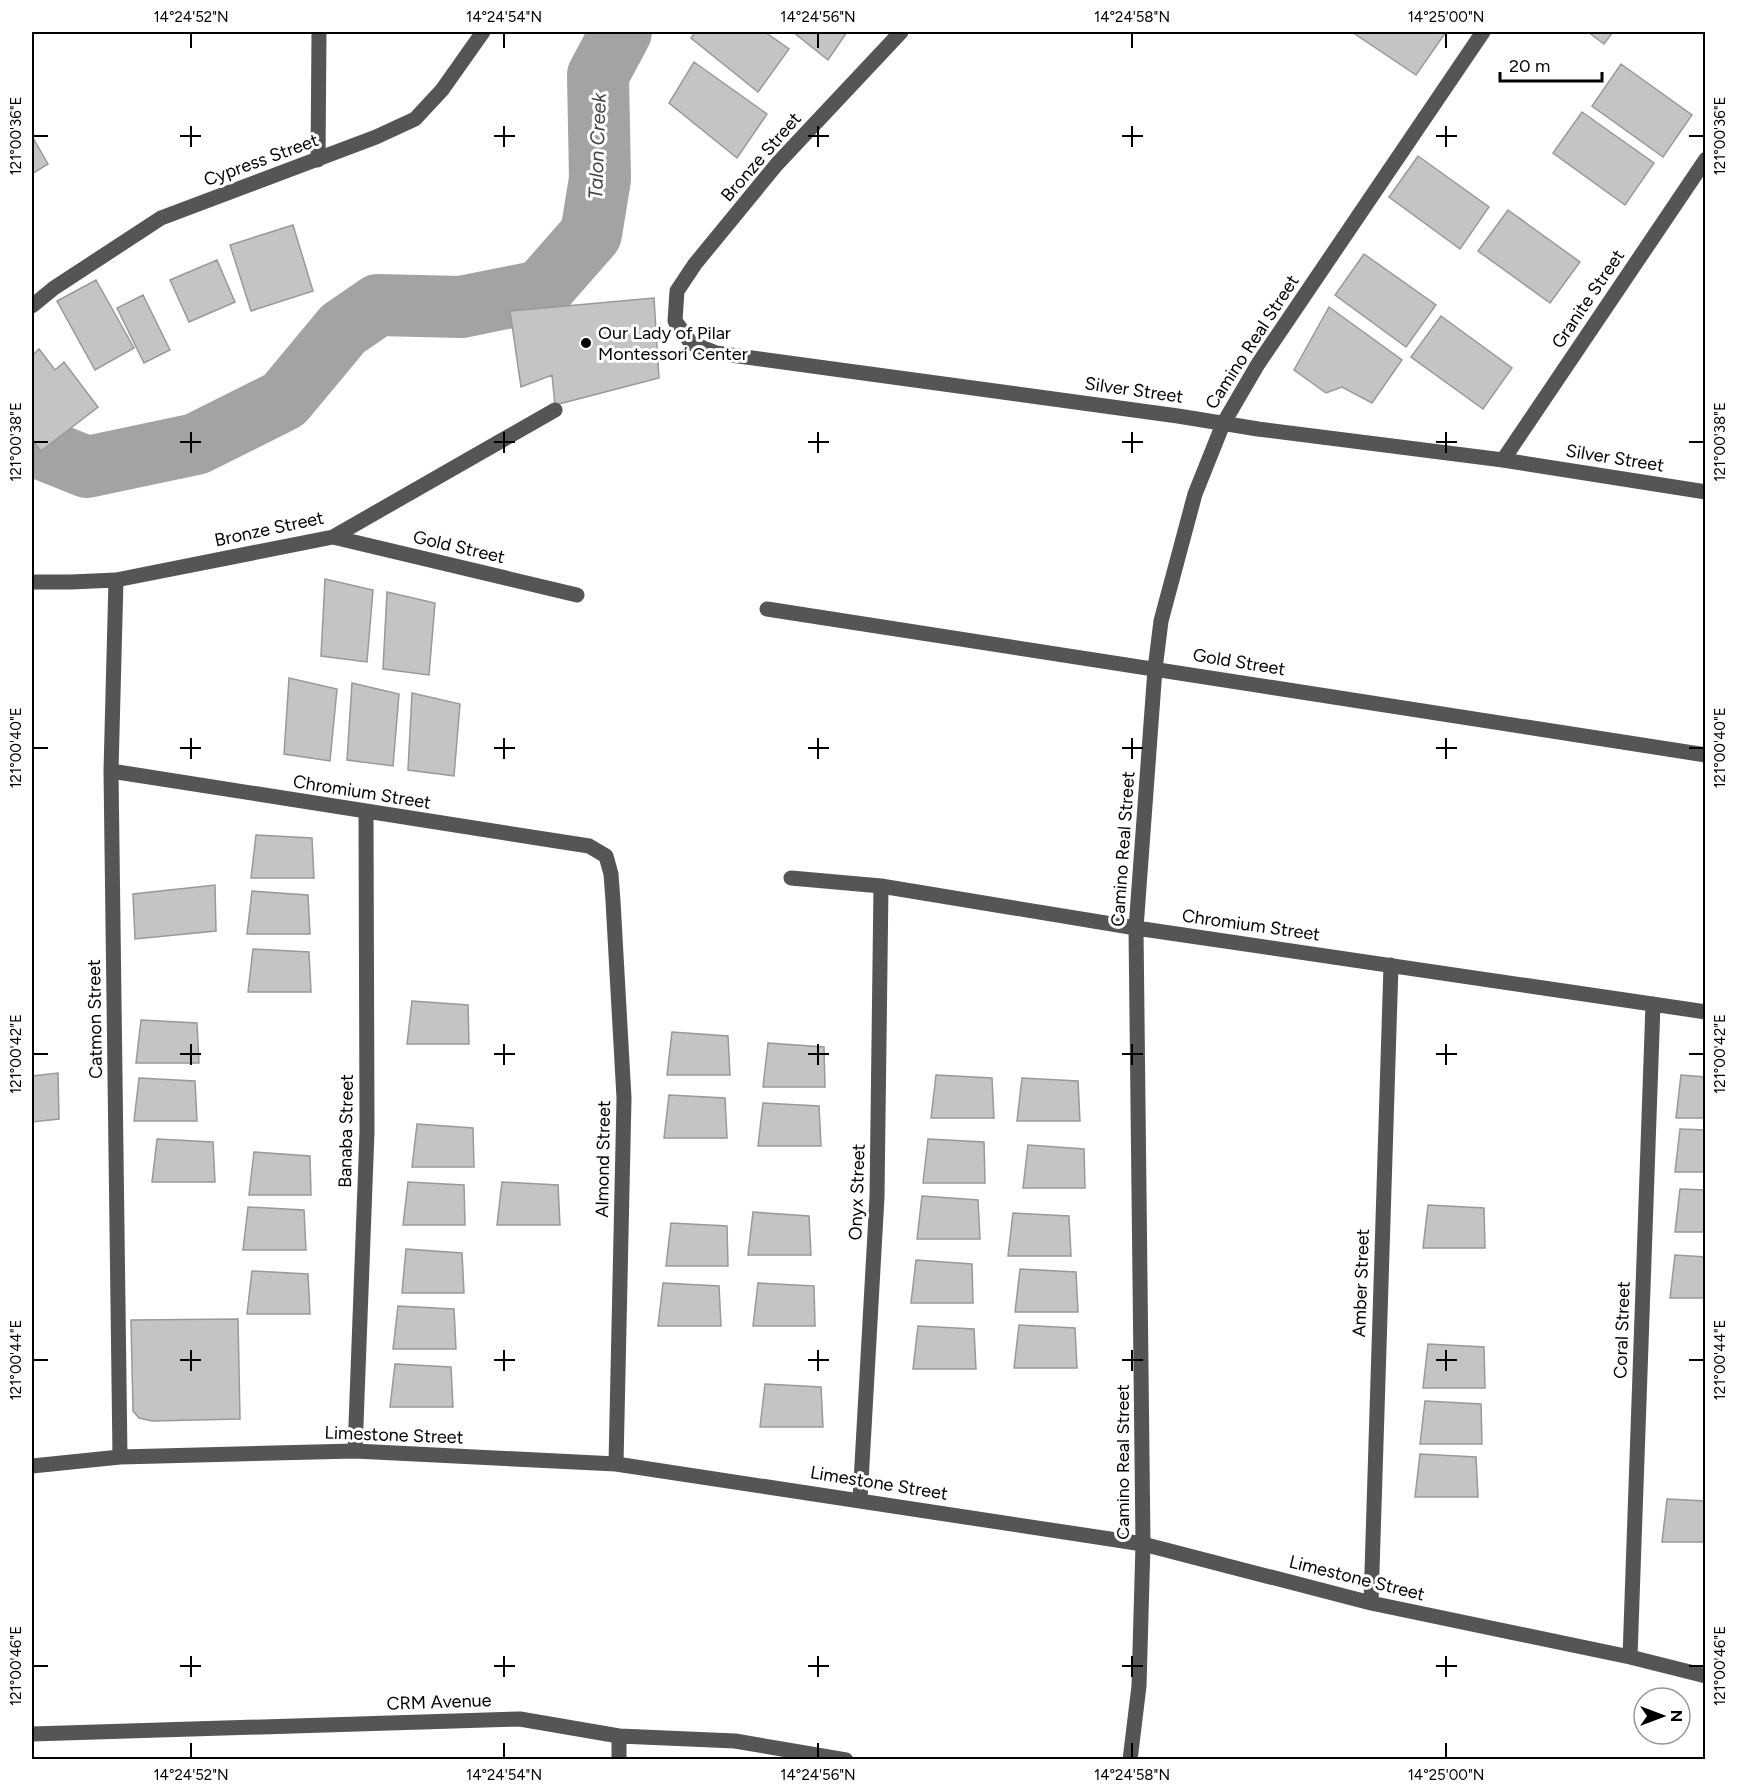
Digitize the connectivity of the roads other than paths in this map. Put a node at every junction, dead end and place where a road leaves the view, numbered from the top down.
1 (319, 32) edge
2 (483, 32) edge
3 (901, 32) edge
4 (1483, 32) edge
5 (1706, 159) edge
6 (318, 160) junction
7 (32, 306) edge
8 (675, 321) joint
9 (555, 410) dead end
10 (1222, 424) junction
11 (1503, 460) junction
12 (1706, 492) edge
13 (333, 537) junction
14 (116, 580) junction
15 (32, 582) edge
16 (577, 595) dead end
17 (766, 609) dead end
18 (1155, 669) junction
19 (1706, 755) edge
20 (111, 771) junction
21 (366, 813) junction
22 (606, 856) joint
23 (791, 878) dead end
24 (881, 886) junction
25 (1136, 928) junction
26 (1391, 965) junction
27 (1653, 1004) junction
28 (1706, 1012) edge
29 (355, 1451) junction
30 (120, 1457) junction
31 (616, 1464) junction
32 (32, 1466) edge
33 (860, 1500) junction
34 (1143, 1544) junction
35 (1371, 1603) junction
36 (1630, 1657) junction
37 (1706, 1676) edge
38 (32, 1734) edge
39 (619, 1736) junction
40 (619, 1760) edge
41 (846, 1760) edge
42 (1130, 1760) edge

1 - 6 street
2 - 6 street, Cypress Street
3 - 8 street, Bronze Street
4 - 10 street, Camino Real Street
5 - 11 street, Granite Street
6 - 7 street, Cypress Street
8 - 10 street, Silver Street
9 - 13 street, Bronze Street
10 - 11 street, Silver Street
10 - 18 street, Camino Real Street
11 - 12 street, Silver Street
13 - 14 street, Bronze Street
13 - 16 street, Gold Street
14 - 15 street, Bronze Street
14 - 20 street, Catmon Street
17 - 18 street, Gold Street
18 - 19 street, Gold Street
18 - 25 street, Camino Real Street
20 - 21 street, Chromium Street
20 - 30 street, Catmon Street
21 - 22 street, Chromium Street
21 - 29 street, Banaba Street
22 - 31 street, Almond Street
23 - 24 street, Chromium Street
24 - 25 street, Chromium Street
24 - 33 street, Onyx Street
25 - 26 street, Chromium Street
25 - 34 street, Camino Real Street
26 - 27 street, Chromium Street
26 - 35 street, Amber Street
27 - 28 street, Chromium Street
27 - 36 street, Coral Street
29 - 30 street, Limestone Street
29 - 31 street, Limestone Street
30 - 32 street, Limestone Street
31 - 33 street, Limestone Street
33 - 34 street, Limestone Street
34 - 35 street, Limestone Street
34 - 42 street, Camino Real Street
35 - 36 street, Limestone Street
36 - 37 street, Limestone Street
38 - 39 street, CRM Avenue
39 - 40 street
39 - 41 street, CRM Avenue

